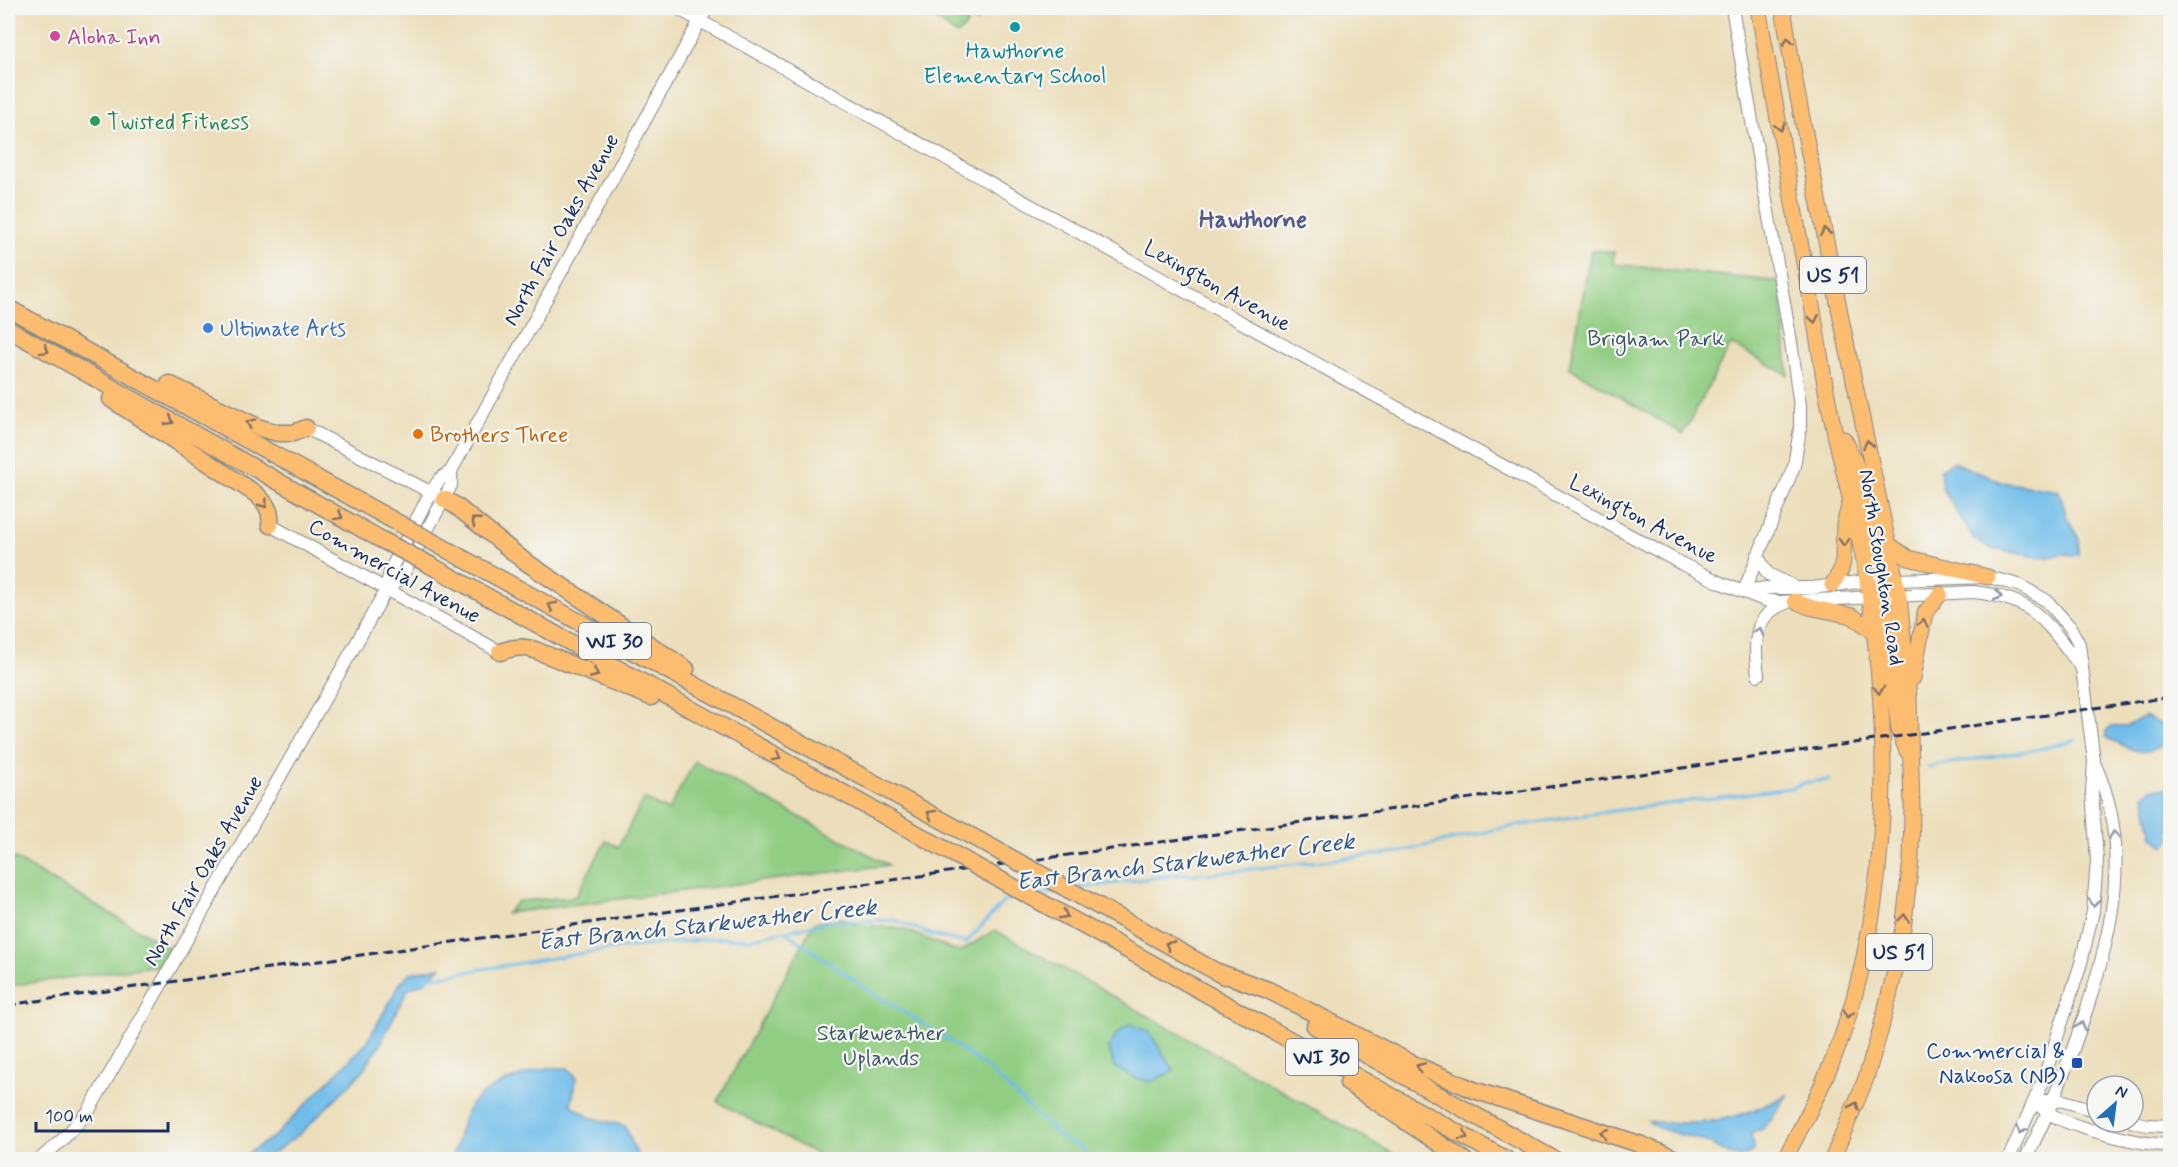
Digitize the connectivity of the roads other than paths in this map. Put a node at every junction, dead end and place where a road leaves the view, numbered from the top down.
1 (677, 8) edge
2 (707, 8) edge
3 (1732, 8) edge
4 (1758, 8) edge
5 (1783, 8) edge
6 (700, 21) junction
7 (8, 307) edge
8 (8, 329) edge
9 (82, 371) junction
10 (1832, 419) junction
11 (306, 428) joint
12 (438, 496) junction
13 (1851, 498) junction
14 (270, 525) joint
15 (1887, 543) junction
16 (1757, 556) junction
17 (1988, 577) junction
18 (1867, 581) junction
19 (1832, 585) junction
20 (1893, 586) junction
21 (386, 590) junction
22 (1744, 591) junction
23 (1940, 594) junction
24 (1794, 597) junction
25 (1876, 597) junction
26 (1875, 632) junction
27 (500, 652) joint
28 (2081, 668) junction
29 (1758, 675) dead end
30 (1909, 698) junction
31 (726, 729) junction
32 (787, 736) junction
33 (1911, 760) junction
34 (2094, 761) junction
35 (1137, 955) junction
36 (1215, 971) junction
37 (2054, 1100) junction
38 (2034, 1101) junction
39 (2085, 1107) edge
40 (2048, 1113) junction
41 (2145, 1124) edge
42 (2170, 1126) edge
43 (2170, 1145) edge
44 (39, 1160) edge
45 (1464, 1160) edge
46 (1507, 1160) edge
47 (1556, 1160) edge
48 (1679, 1160) edge
49 (1784, 1160) edge
50 (1832, 1160) edge
51 (2008, 1160) edge
52 (2025, 1160) edge

1 - 6 street, Lexington Avenue
2 - 6 street, North Fair Oaks Avenue
3 - 16 street
4 -> 10 main road, North Stoughton Road / US 51
15 -> 5 main road, North Stoughton Road / US 51
6 - 12 street, North Fair Oaks Avenue
6 - 22 street, Lexington Avenue
11 -> 7 highway
32 -> 7 highway, WI 30, bridge
8 -> 9 highway, WI 30
9 -> 14 highway
9 -> 31 highway, WI 30, bridge
10 - 13 main road, North Stoughton Road / US 51
10 - 20 main road
11 - 12 street
12 - 21 street, North Fair Oaks Avenue
32 -> 12 highway
13 - 18 main road, North Stoughton Road / US 51
13 -> 19 main road
14 - 21 street, Commercial Avenue
15 - 17 main road
15 - 20 main road, North Stoughton Road / US 51
16 - 22 street
16 - 24 street
17 - 20 street
17 - 28 street
18 - 19 street
18 - 20 street
18 - 25 main road
19 - 24 street
20 - 23 street
20 - 25 street
20 - 30 main road, North Stoughton Road / US 51
21 - 27 street, Commercial Avenue
21 - 44 street, North Fair Oaks Avenue
22 - 24 street
23 -> 28 street
30 -> 23 main road
24 - 25 street
24 - 26 main road
29 -> 24 street
25 - 26 main road, North Stoughton Road / US 51
25 - 33 main road
26 -> 49 main road, North Stoughton Road / US 51
27 -> 31 highway
28 - 34 street
30 - 33 main road, North Stoughton Road / US 51
31 -> 35 highway, WI 30, bridge
36 -> 32 highway, WI 30, bridge
50 -> 33 main road, North Stoughton Road / US 51
37 -> 34 street
34 -> 38 street
35 - 45 highway
35 -> 46 highway, WI 30
36 - 47 highway, WI 30
48 -> 36 highway
37 - 38 street
37 - 39 street
37 - 40 street
38 - 40 street
38 -> 51 street
40 - 43 street
40 - 52 street
41 - 42 street

